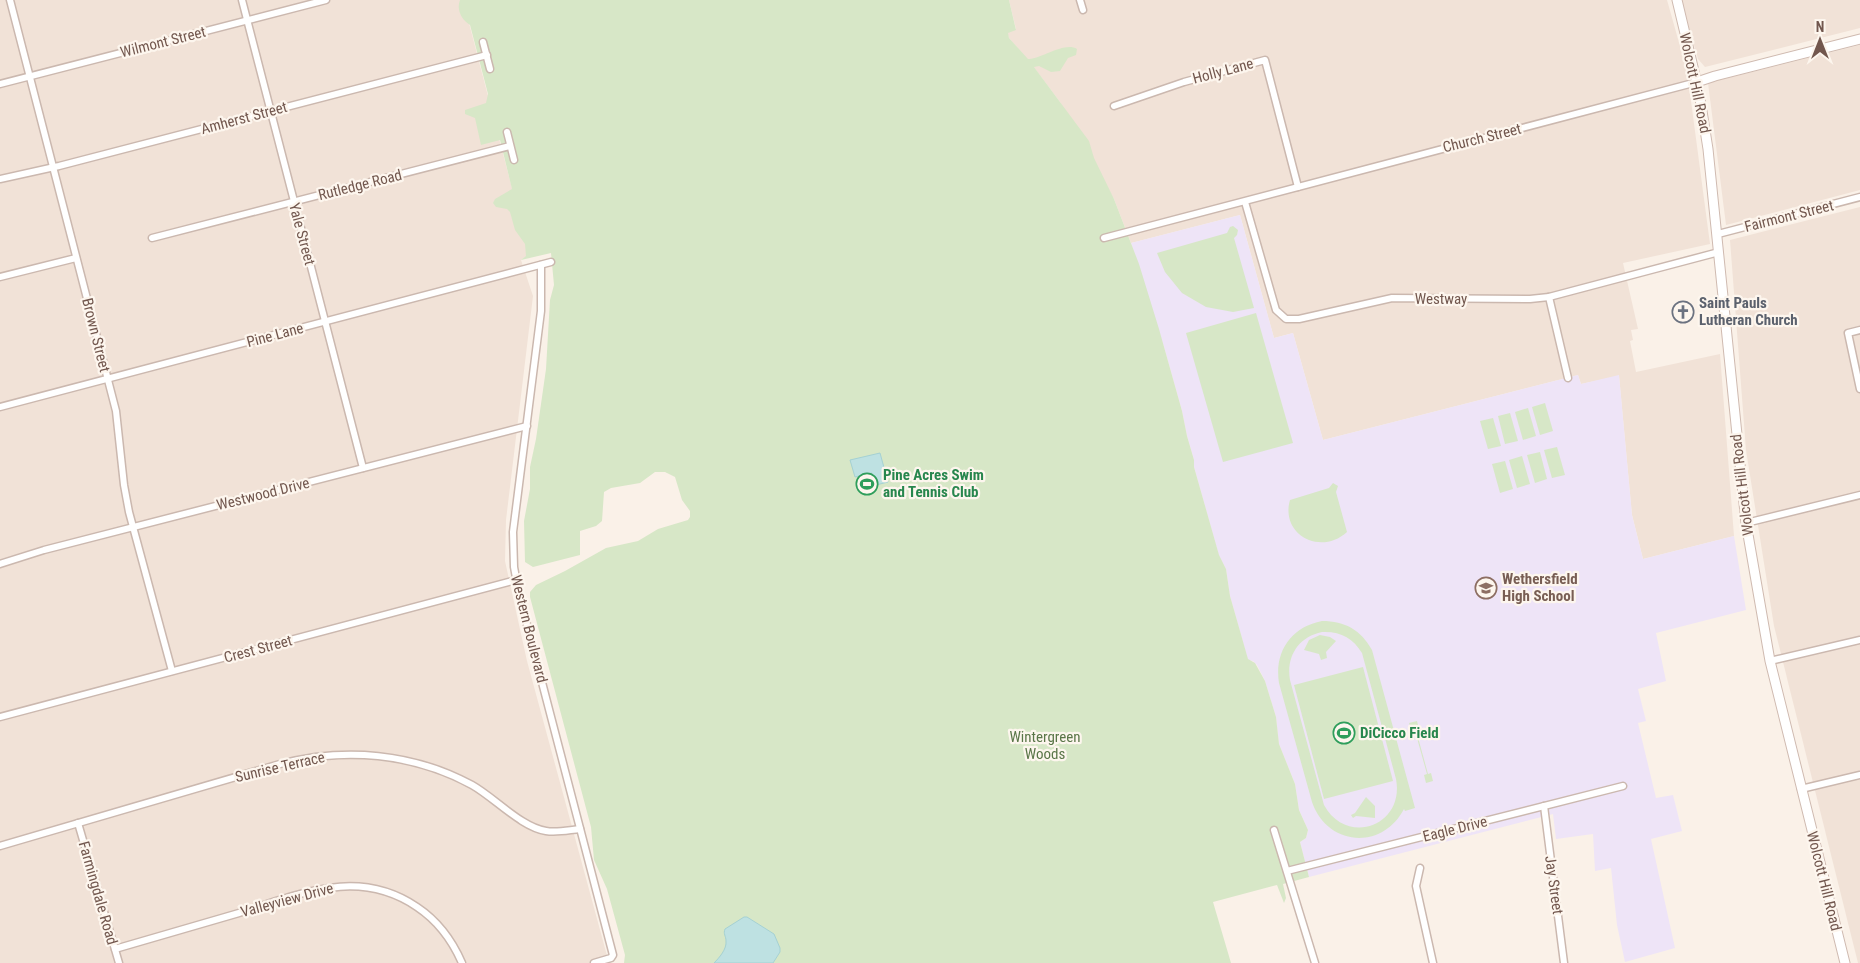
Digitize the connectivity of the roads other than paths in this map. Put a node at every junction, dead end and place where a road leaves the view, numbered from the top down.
1 (10, 0) edge
2 (242, 0) edge
3 (326, 0) edge
4 (1080, 0) edge
5 (1677, 0) edge
6 (1083, 10) dead end
7 (247, 20) junction
8 (1860, 39) edge
9 (484, 42) dead end
10 (487, 55) junction
11 (490, 69) dead end
12 (30, 77) junction
13 (1698, 82) junction
14 (0, 84) edge
15 (1114, 106) dead end
16 (270, 111) junction
17 (507, 132) dead end
18 (510, 146) junction
19 (514, 160) dead end
20 (53, 167) junction
21 (0, 179) edge
22 (1298, 187) junction
23 (1860, 197) edge
24 (294, 202) junction
25 (1245, 202) junction
26 (1718, 234) junction
27 (152, 238) dead end
28 (1104, 238) dead end
29 (1719, 252) junction
30 (76, 258) junction
31 (550, 262) dead end
32 (541, 265) junction
33 (0, 278) edge
34 (1549, 296) junction
35 (325, 322) junction
36 (1860, 330) edge
37 (1568, 378) dead end
38 (108, 379) junction
39 (1860, 388) edge
40 (0, 407) edge
41 (527, 426) junction
42 (363, 468) junction
43 (1860, 496) edge
44 (1746, 523) junction
45 (133, 527) junction
46 (0, 564) edge
47 (516, 580) junction
48 (1860, 640) edge
49 (1770, 661) junction
50 (172, 671) junction
51 (0, 717) edge
52 (1860, 775) edge
53 (1623, 786) dead end
54 (1801, 789) junction
55 (1544, 806) junction
56 (78, 823) junction
57 (580, 829) junction
58 (1274, 830) dead end
59 (0, 846) edge
60 (1420, 868) dead end
61 (1287, 871) junction
62 (115, 949) junction
63 (119, 963) edge
64 (462, 963) edge
65 (594, 963) edge
66 (1315, 963) edge
67 (1433, 963) edge
68 (1564, 963) edge
69 (1845, 963) edge

1 - 12 street, Brown Street
2 - 7 street, Yale Street
3 - 7 street, Wilmont Street
4 - 6 street
5 - 13 street, Wolcott Hill Road
7 - 12 street, Wilmont Street
7 - 16 street, Yale Street
8 - 13 street, Church Street
9 - 10 street
10 - 11 street
10 - 16 street, Amherst Street
12 - 14 street, Wilmont Street
12 - 20 street, Brown Street
13 - 22 street, Church Street
13 - 26 street, Wolcott Hill Road
15 - 22 street, Holly Lane
16 - 20 street, Amherst Street
16 - 24 street, Yale Street
17 - 18 street
18 - 19 street
18 - 24 street, Rutledge Road
20 - 21 street, Amherst Street
20 - 30 street, Brown Street
22 - 25 street, Church Street
23 - 26 street, Fairmont Street
24 - 27 street, Rutledge Road
24 - 35 street, Yale Street
25 - 28 street, Church Street
25 - 34 street, Westway
26 - 29 street, Wolcott Hill Road
29 - 34 street, Westway
29 - 44 street, Wolcott Hill Road
30 - 33 street
30 - 38 street, Brown Street
31 - 32 street, Pine Lane
32 - 35 street, Pine Lane
32 - 41 street, Western Boulevard
34 - 37 street
35 - 38 street, Pine Lane
35 - 42 street, Yale Street
36 - 39 street
38 - 40 street, Pine Lane
38 - 45 street, Brown Street
41 - 42 street, Westwood Drive
41 - 47 street, Western Boulevard
42 - 45 street, Westwood Drive
43 - 44 street
44 - 49 street, Wolcott Hill Road
45 - 46 street, Westwood Drive
45 - 50 street, Brown Street
47 - 50 street, Crest Street
47 - 57 street, Western Boulevard
48 - 49 street
49 - 54 street, Wolcott Hill Road
50 - 51 street, Crest Street
52 - 54 street
53 - 55 street, Eagle Drive
54 - 69 street, Wolcott Hill Road
55 - 61 street, Eagle Drive
55 - 68 street, Jay Street
56 - 57 street, Sunrise Terrace
56 - 59 street, Sunrise Terrace
56 - 62 street, Farmingdale Road
57 - 65 street, Western Boulevard
58 - 61 street
60 - 67 street
61 - 66 street
62 - 63 street, Farmingdale Road
62 - 64 street, Valleyview Drive

